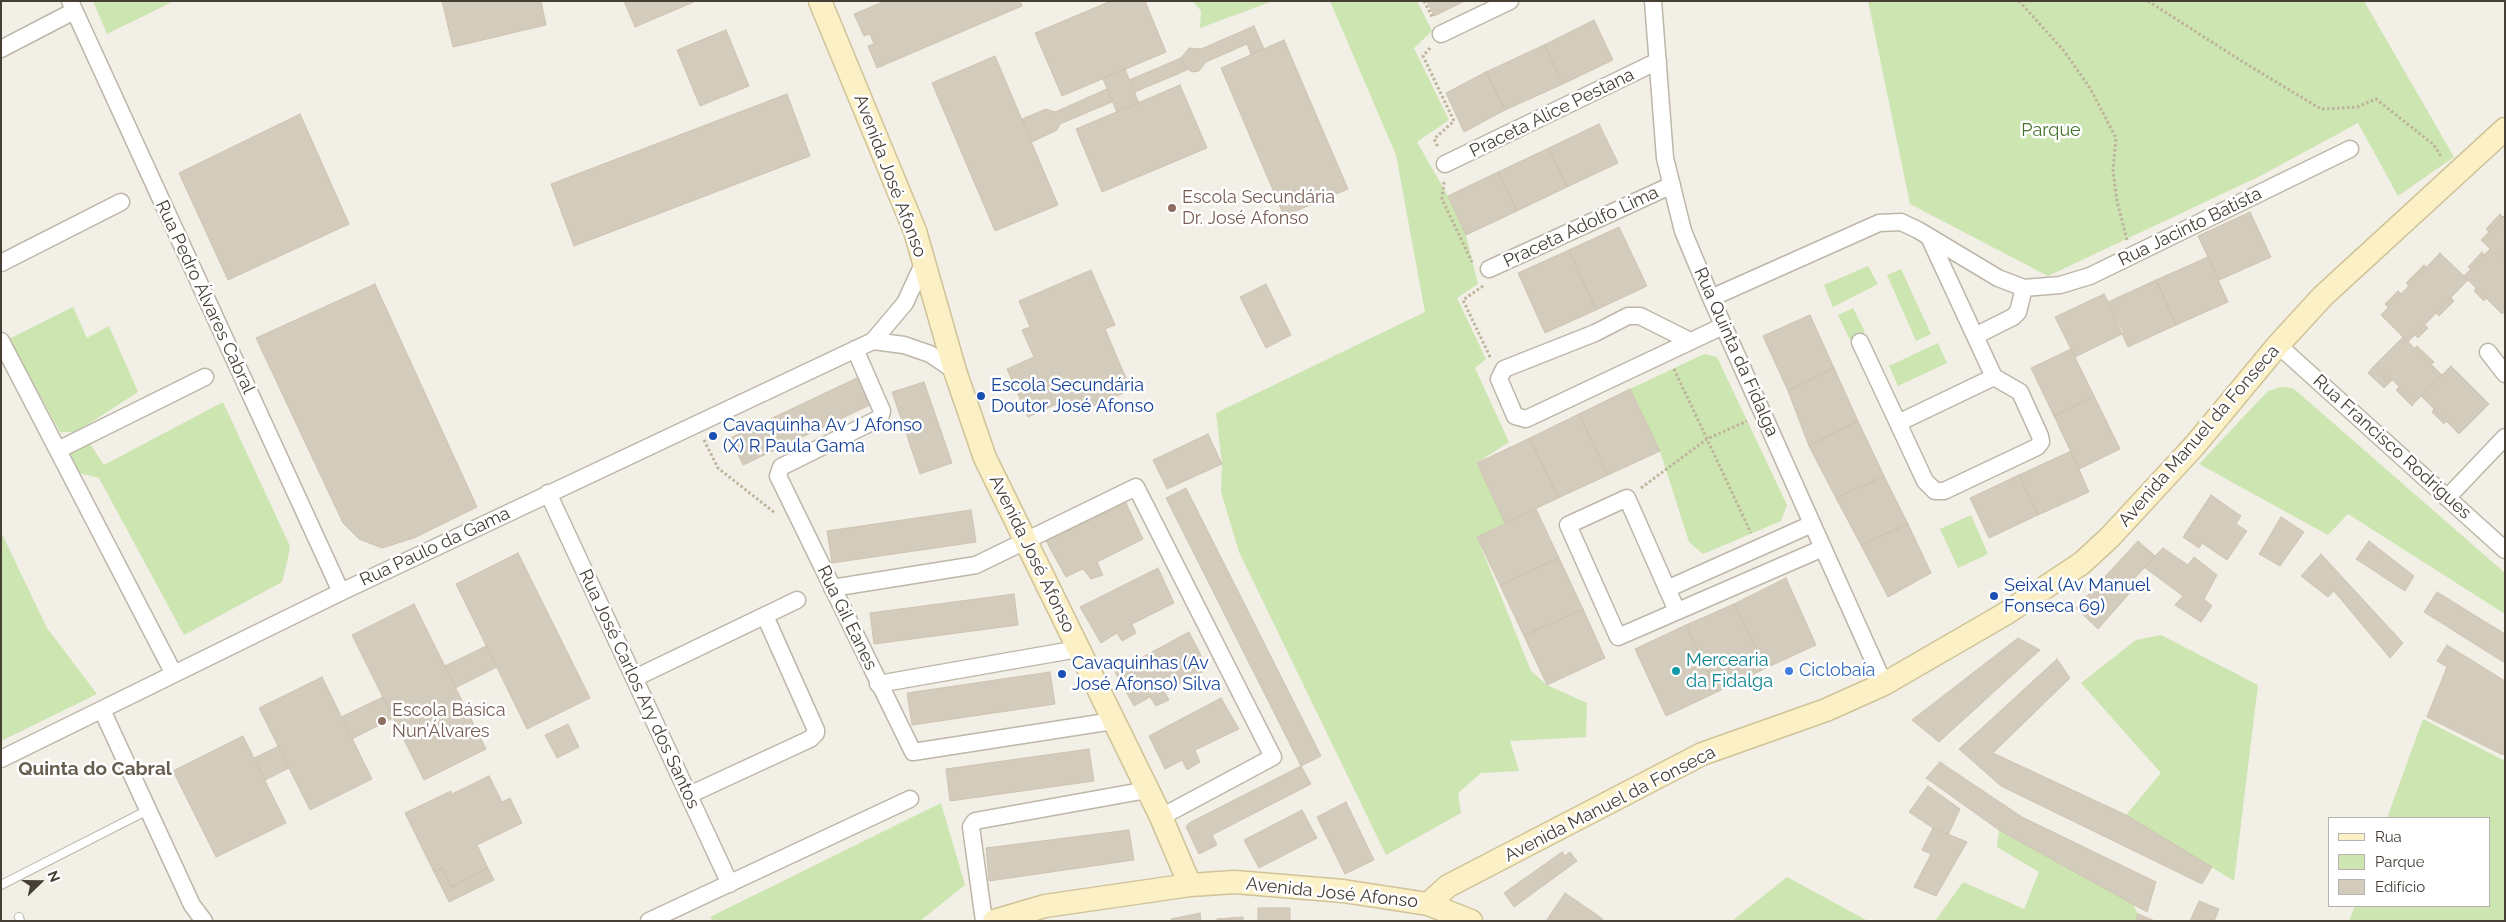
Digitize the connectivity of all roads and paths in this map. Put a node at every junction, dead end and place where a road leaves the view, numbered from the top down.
1 (820, 1) edge
2 (1424, 1) edge
3 (1510, 1) edge
4 (1654, 1) edge
5 (2019, 1) edge
6 (2148, 1) edge
7 (72, 6) edge
8 (1441, 34) junction
9 (1, 49) edge
10 (1658, 62) junction
11 (2505, 129) edge
12 (2350, 149) dead end
13 (1445, 164) junction
14 (2453, 175) junction
15 (1672, 185) junction
16 (121, 202) dead end
17 (1929, 237) junction
18 (2131, 256) junction
19 (924, 262) junction
20 (1, 263) edge
21 (1481, 272) junction
22 (2024, 288) junction
23 (1711, 298) junction
24 (1723, 326) junction
25 (1975, 336) junction
26 (1, 341) edge
27 (873, 341) junction
28 (1690, 341) junction
29 (1860, 342) dead end
30 (2278, 345) junction
31 (855, 349) junction
32 (1666, 352) junction
33 (2488, 352) dead end
34 (955, 371) junction
35 (2505, 374) edge
36 (1499, 375) junction
37 (204, 377) dead end
38 (1994, 377) junction
39 (1763, 414) junction
40 (1898, 423) junction
41 (696, 424) junction
42 (2505, 438) edge
43 (1707, 439) junction
44 (58, 450) junction
45 (548, 494) junction
46 (1626, 498) junction
47 (2447, 498) junction
48 (799, 516) junction
49 (1812, 524) junction
50 (1025, 542) junction
51 (1758, 548) junction
52 (1823, 548) junction
53 (2505, 550) edge
54 (832, 588) junction
55 (1667, 589) junction
56 (340, 592) junction
57 (798, 600) dead end
58 (1677, 611) junction
59 (765, 616) junction
60 (1078, 649) junction
61 (174, 674) junction
62 (635, 678) junction
63 (878, 684) junction
64 (1884, 684) junction
65 (102, 710) junction
66 (1114, 721) junction
67 (1, 759) edge
68 (1147, 790) junction
69 (689, 794) junction
70 (910, 799) dead end
71 (148, 810) junction
72 (1161, 817) junction
73 (730, 884) junction
74 (1, 885) edge
75 (1190, 885) junction
76 (1428, 904) junction
77 (204, 921) edge
78 (649, 921) edge
79 (984, 921) edge
80 (994, 921) edge
81 (1471, 921) edge

1 - 19 street, Avenida José Afonso
2 - 8 path
3 - 8 street
4 - 10 street, Rua Quinta da Fidalga
5 - 18 path
6 - 14 path
7 - 9 street
7 - 56 street, Rua Pedro Álvares Cabral
8 - 13 path
10 - 13 street, Praceta Alice Pestana
10 - 15 street, Rua Quinta da Fidalga
11 - 14 street, Avenida Manuel da Fonseca
12 - 18 street, Rua Jacinto Batista
13 - 21 path
14 - 30 street, Avenida Manuel da Fonseca
15 - 21 street, Praceta Adolfo Lima
15 - 23 street, Rua Quinta da Fidalga
16 - 20 street
17 - 22 street, Rua Jacinto Batista
17 - 23 street, Rua Jacinto Batista
17 - 25 street
18 - 22 street, Rua Jacinto Batista
19 - 27 street, Rua Paulo da Gama
19 - 34 street, Avenida José Afonso
21 - 36 path
22 - 25 street
23 - 24 street, Rua Quinta da Fidalga
24 - 28 street
24 - 39 street, Rua Quinta da Fidalga
25 - 38 street
26 - 44 street
27 - 31 street, Rua Paulo da Gama
27 - 34 street
28 - 32 street
28 - 36 street
29 - 40 street
30 - 47 street, Rua Francisco Rodrigues
30 - 64 street, Avenida Manuel da Fonseca
31 - 41 street, Rua Paulo da Gama
31 - 48 street, Rua Gil Eanes
32 - 36 street
32 - 43 path
33 - 35 street
34 - 50 street, Avenida José Afonso
37 - 44 street
38 - 40 street
38 - 40 street
39 - 43 path
39 - 49 street, Rua Quinta da Fidalga
41 - 45 street, Rua Paulo da Gama
41 - 48 path
42 - 47 street
43 - 46 path
43 - 51 path
44 - 61 street
45 - 56 street, Rua Paulo da Gama
45 - 62 street, Rua José Carlos Ary dos Santos
46 - 55 street
46 - 58 street
47 - 53 street, Rua Francisco Rodrigues
48 - 54 street, Rua Gil Eanes
49 - 51 street
49 - 52 street, Rua Quinta da Fidalga
50 - 54 street
50 - 60 street, Avenida José Afonso
50 - 72 street
51 - 55 street
52 - 58 street
52 - 64 street, Rua Quinta da Fidalga
54 - 63 street, Rua Gil Eanes
55 - 58 street
56 - 61 street, Rua Paulo da Gama
57 - 59 street
59 - 62 street
59 - 69 street
60 - 63 street
60 - 66 street, Avenida José Afonso
61 - 65 street, Rua Paulo da Gama
62 - 69 street, Rua José Carlos Ary dos Santos
63 - 66 street, Rua Gil Eanes
64 - 76 street, Avenida Manuel da Fonseca
65 - 67 street, Rua Paulo da Gama
65 - 71 street
66 - 68 street, Avenida José Afonso
68 - 72 street, Avenida José Afonso
68 - 79 street
69 - 73 street, Rua José Carlos Ary dos Santos
70 - 73 street
71 - 74 lane
71 - 77 street
72 - 75 street, Avenida José Afonso
73 - 78 street
75 - 76 street, Avenida José Afonso
75 - 80 street
76 - 81 street, Avenida José Afonso

